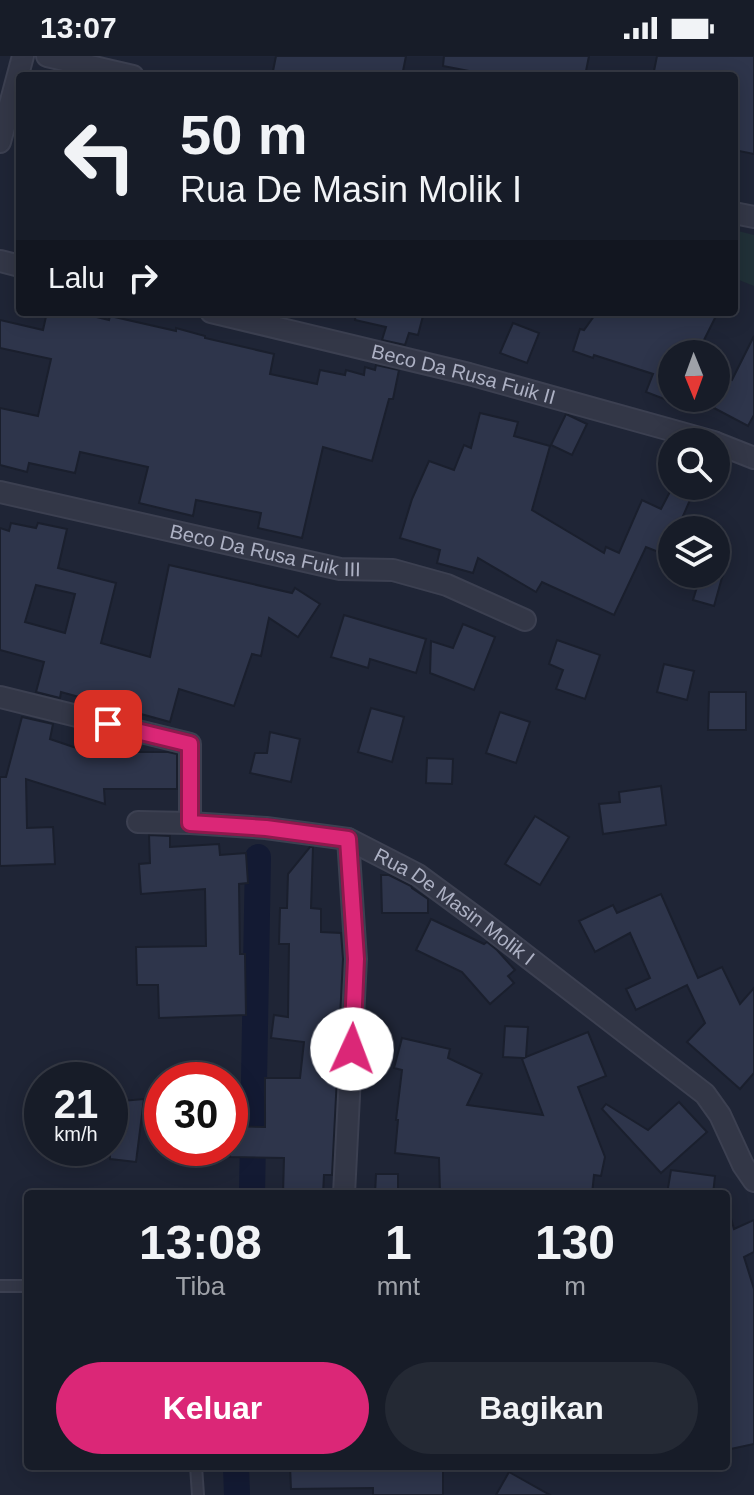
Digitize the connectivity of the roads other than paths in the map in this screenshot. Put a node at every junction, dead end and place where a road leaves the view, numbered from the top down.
1 (47, 56) edge
2 (116, 72) edge
3 (16, 82) edge
4 (0, 142) edge
5 (228, 316) edge
6 (664, 428) edge
7 (730, 448) edge
8 (754, 458) edge
9 (0, 492) edge
10 (525, 620) dead end
11 (0, 697) edge
12 (138, 822) dead end
13 (190, 823) junction
14 (348, 839) junction
15 (754, 1181) edge
16 (344, 1190) edge
17 (0, 1286) edge
18 (24, 1286) edge
19 (196, 1470) edge
20 (198, 1495) edge

1 - 2 street
3 - 4 street
5 - 6 street, Beco Da Rusa Fuik II
7 - 8 street, Beco Da Rusa Fuik II
9 - 10 street, Beco Da Rusa Fuik III
11 - 13 street
12 - 13 street, Rua De Masin Molik I
13 - 14 street, Rua De Masin Molik I
14 - 15 street, Rua De Masin Molik I
14 - 16 street
17 - 18 lane
19 - 20 lane

